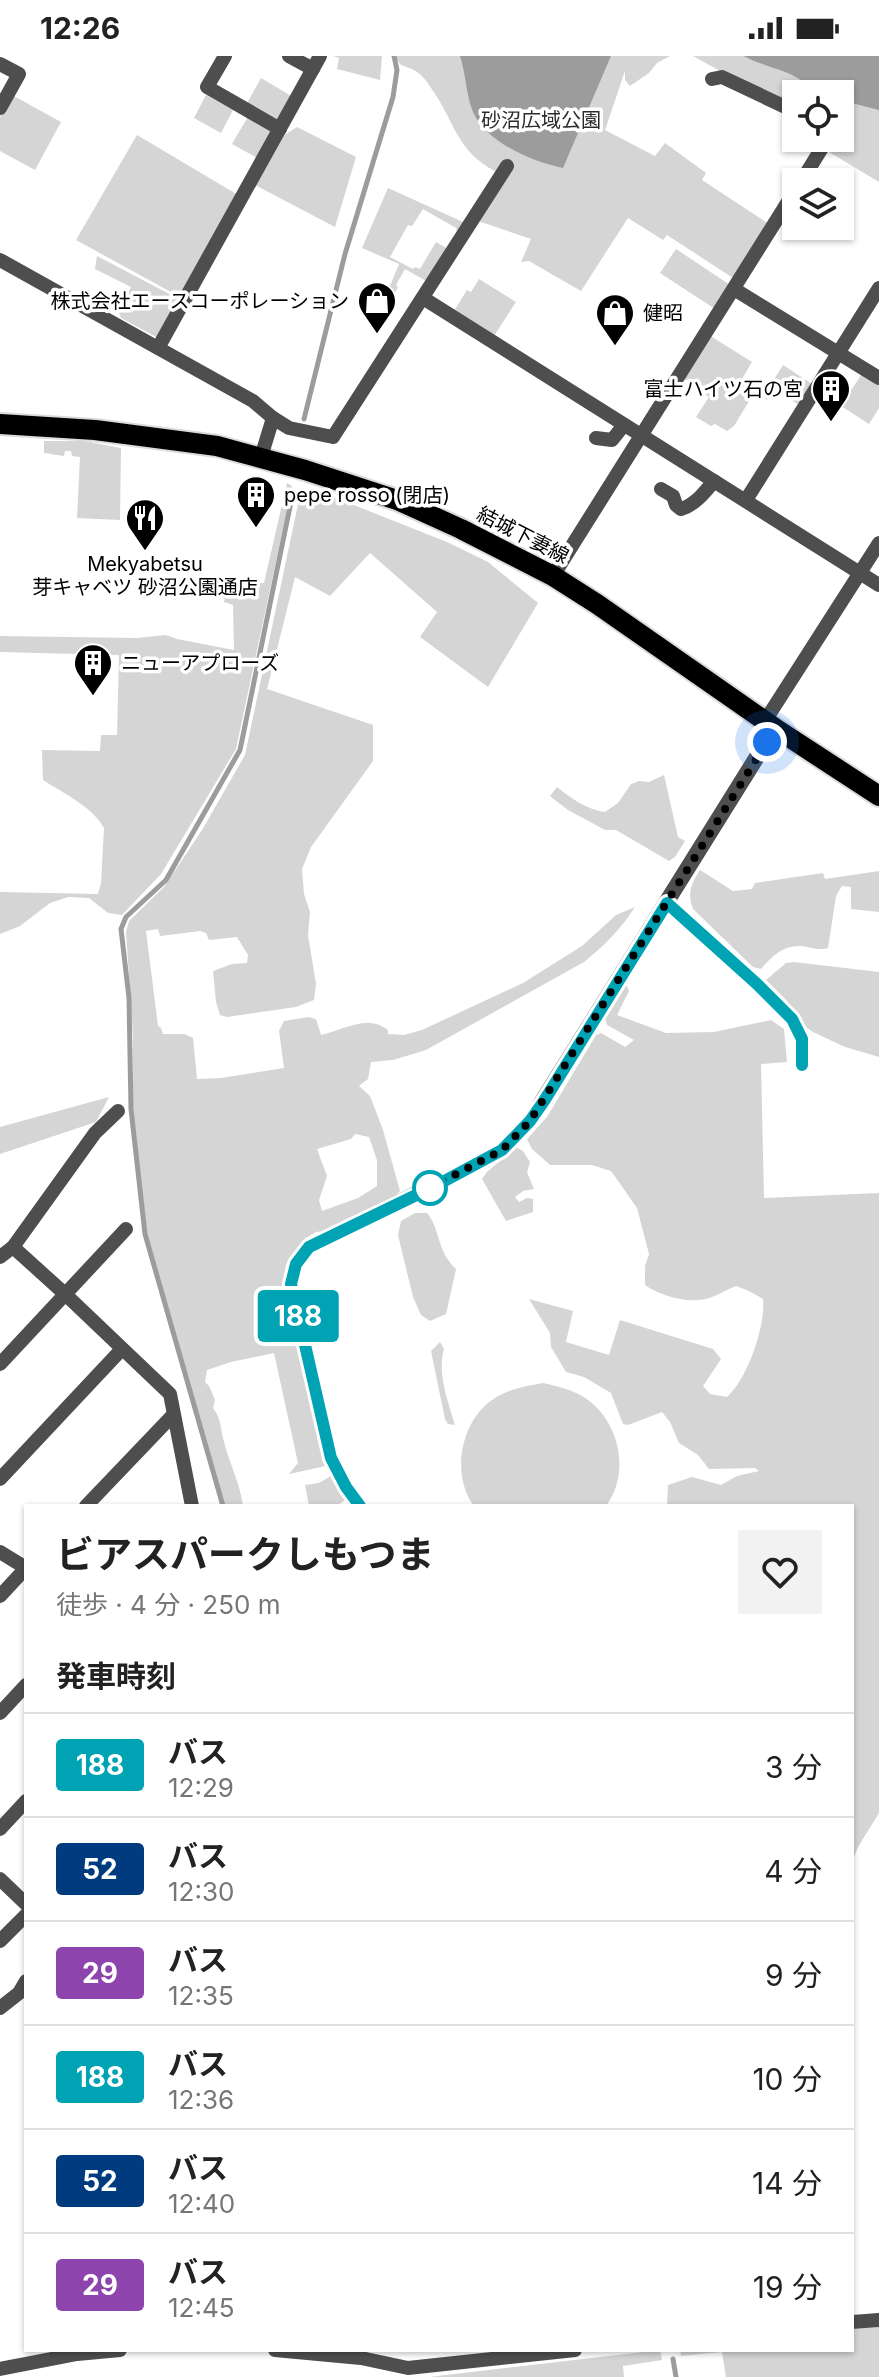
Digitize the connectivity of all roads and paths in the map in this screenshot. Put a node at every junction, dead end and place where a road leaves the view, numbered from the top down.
1 (225, 56) edge
2 (289, 56) edge
3 (317, 62) edge
4 (0, 64) edge
5 (712, 79) dead end
6 (782, 105) edge
7 (0, 108) edge
8 (280, 129) junction
9 (507, 166) dead end
10 (782, 212) edge
11 (0, 260) edge
12 (879, 288) edge
13 (734, 289) junction
14 (423, 298) junction
15 (158, 348) junction
16 (838, 352) junction
17 (879, 378) edge
18 (273, 418) junction
19 (0, 424) edge
20 (624, 425) junction
21 (642, 436) junction
22 (596, 438) dead end
23 (261, 457) junction
24 (714, 481) junction
25 (661, 489) dead end
26 (746, 500) junction
27 (879, 543) edge
28 (860, 573) junction
29 (553, 576) junction
30 (879, 585) edge
31 (770, 725) junction
32 (879, 796) edge
33 (667, 903) junction
34 (802, 1065) dead end
35 (118, 1111) dead end
36 (126, 1229) dead end
37 (13, 1247) junction
38 (0, 1257) edge
39 (65, 1294) junction
40 (122, 1349) junction
41 (0, 1364) edge
42 (173, 1415) junction
43 (0, 1479) edge
44 (88, 1504) edge
45 (192, 1504) edge
46 (359, 1504) edge
47 (0, 1552) edge
48 (24, 1567) edge
49 (24, 1570) edge
50 (0, 1596) edge
51 (24, 1687) edge
52 (0, 1713) edge
53 (24, 1803) edge
54 (0, 1829) edge
55 (0, 1879) edge
56 (24, 1902) edge
57 (24, 1917) edge
58 (0, 1941) edge
59 (24, 1984) edge
60 (0, 2008) edge
61 (879, 2320) edge
62 (854, 2322) edge
63 (98, 2352) edge
64 (296, 2352) edge
65 (556, 2352) edge
66 (0, 2369) edge

1 - 8 street
2 - 3 street
3 - 8 street
4 - 7 street
5 - 6 street
8 - 15 street
9 - 14 street
10 - 13 street
11 - 15 street
12 - 16 street
13 - 16 street
13 - 21 street
14 - 18 street
14 - 20 street
15 - 18 street
16 - 17 street
16 - 26 street
18 - 23 street
19 - 23 main road, 結城下妻線
20 - 21 street
20 - 22 street
21 - 24 street
21 - 29 street
23 - 29 main road, 結城下妻線
24 - 25 street
24 - 26 street
26 - 28 street
27 - 28 street
28 - 30 street
28 - 31 street
29 - 31 main road, 結城下妻線
31 - 32 main road, 結城下妻線
31 - 33 street
33 - 34 street
33 - 46 street
35 - 37 street
36 - 39 street
37 - 38 street
37 - 39 street
39 - 40 street
39 - 41 street
40 - 42 street
40 - 43 street
42 - 44 street
42 - 45 street
47 - 48 street
49 - 50 street
51 - 52 street
53 - 54 street
55 - 56 street
57 - 58 street
59 - 60 street
61 - 62 street
63 - 66 street
64 - 65 street

